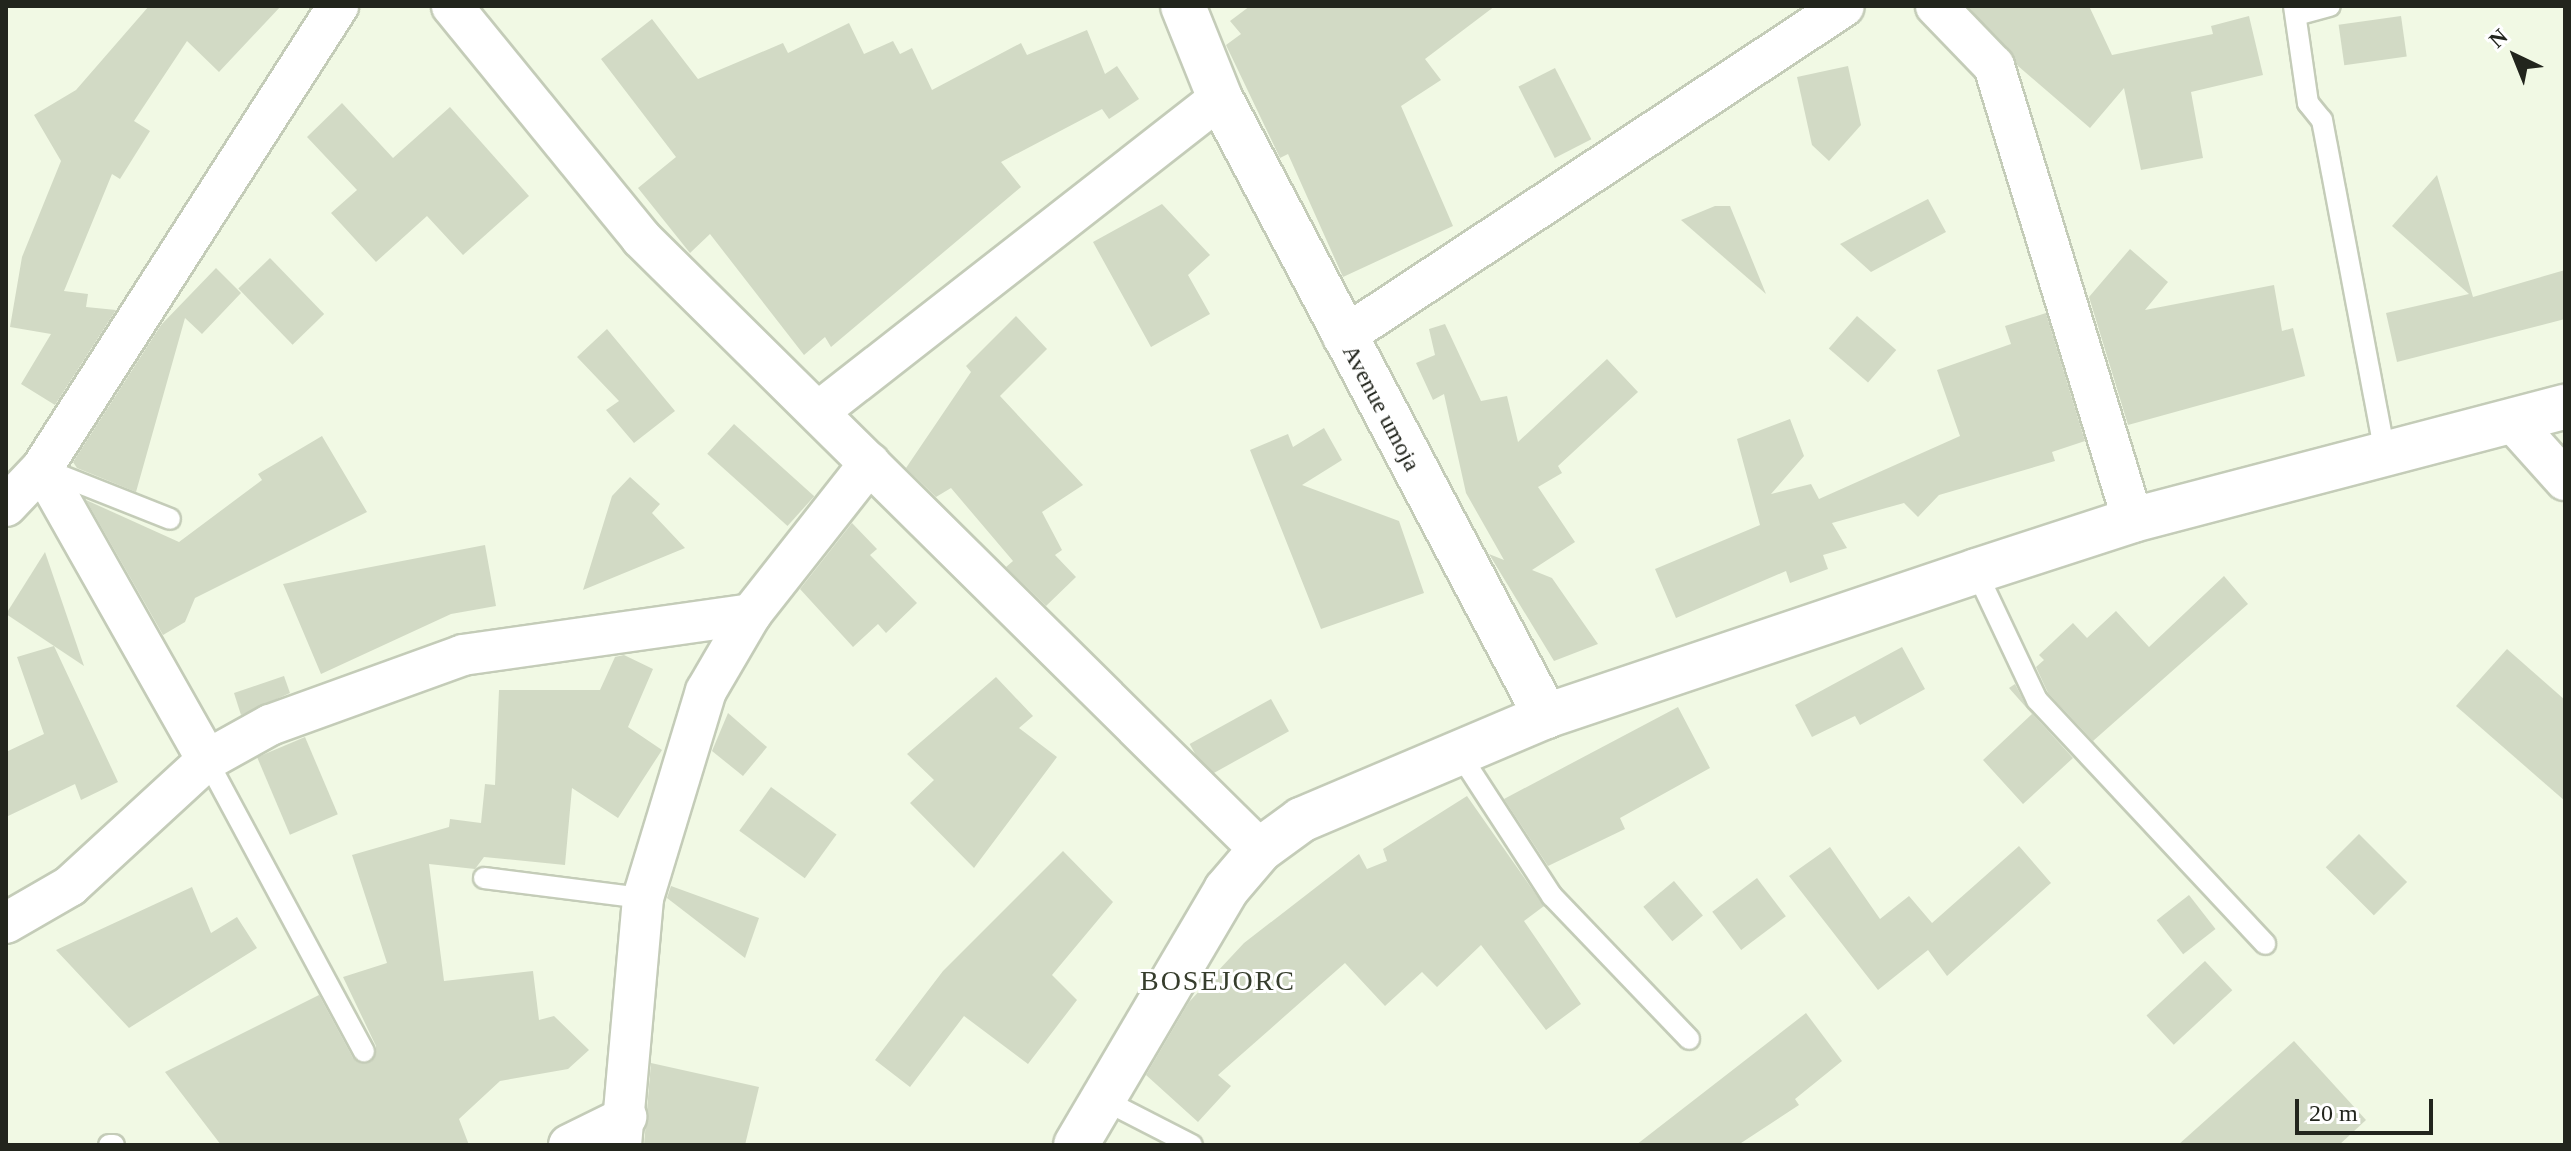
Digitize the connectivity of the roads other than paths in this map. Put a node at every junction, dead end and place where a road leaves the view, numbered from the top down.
1 (338, 6) edge
2 (452, 6) edge
3 (1184, 6) edge
4 (1844, 6) edge
5 (1936, 6) edge
6 (2330, 6) edge
7 (2295, 11) edge
8 (1220, 98) junction
9 (1343, 337) junction
10 (2565, 407) edge
11 (818, 412) junction
12 (2513, 422) junction
13 (2385, 455) junction
14 (870, 463) junction
15 (42, 468) junction
16 (2565, 480) edge
17 (6, 506) edge
18 (170, 519) dead end
19 (2133, 520) junction
20 (1976, 571) junction
21 (751, 614) junction
22 (1546, 716) junction
23 (1459, 753) junction
24 (207, 760) junction
25 (1260, 850) junction
26 (484, 878) dead end
27 (643, 898) junction
28 (6, 923) edge
29 (2265, 944) dead end
30 (1689, 1039) dead end
31 (364, 1051) dead end
32 (1102, 1099) junction
33 (624, 1131) edge
34 (569, 1145) edge
35 (1076, 1145) edge
36 (1192, 1145) edge

1 - 15 street
2 - 11 street
3 - 8 street, Avenue umoja
4 - 9 street
5 - 19 street
6 - 7 lane
7 - 13 lane
8 - 9 street, Avenue umoja
8 - 11 street
9 - 22 street, Avenue umoja
10 - 12 street
11 - 14 street
12 - 13 street
12 - 16 street
13 - 19 street
14 - 21 street
14 - 25 street
15 - 17 street
15 - 18 lane
15 - 24 street
19 - 20 street
20 - 22 street
20 - 29 lane
21 - 24 street
21 - 27 street
22 - 23 street
23 - 25 street
23 - 30 lane
24 - 28 street
24 - 31 lane
25 - 32 street
26 - 27 lane
27 - 33 street
32 - 35 street
32 - 36 lane
33 - 34 street

